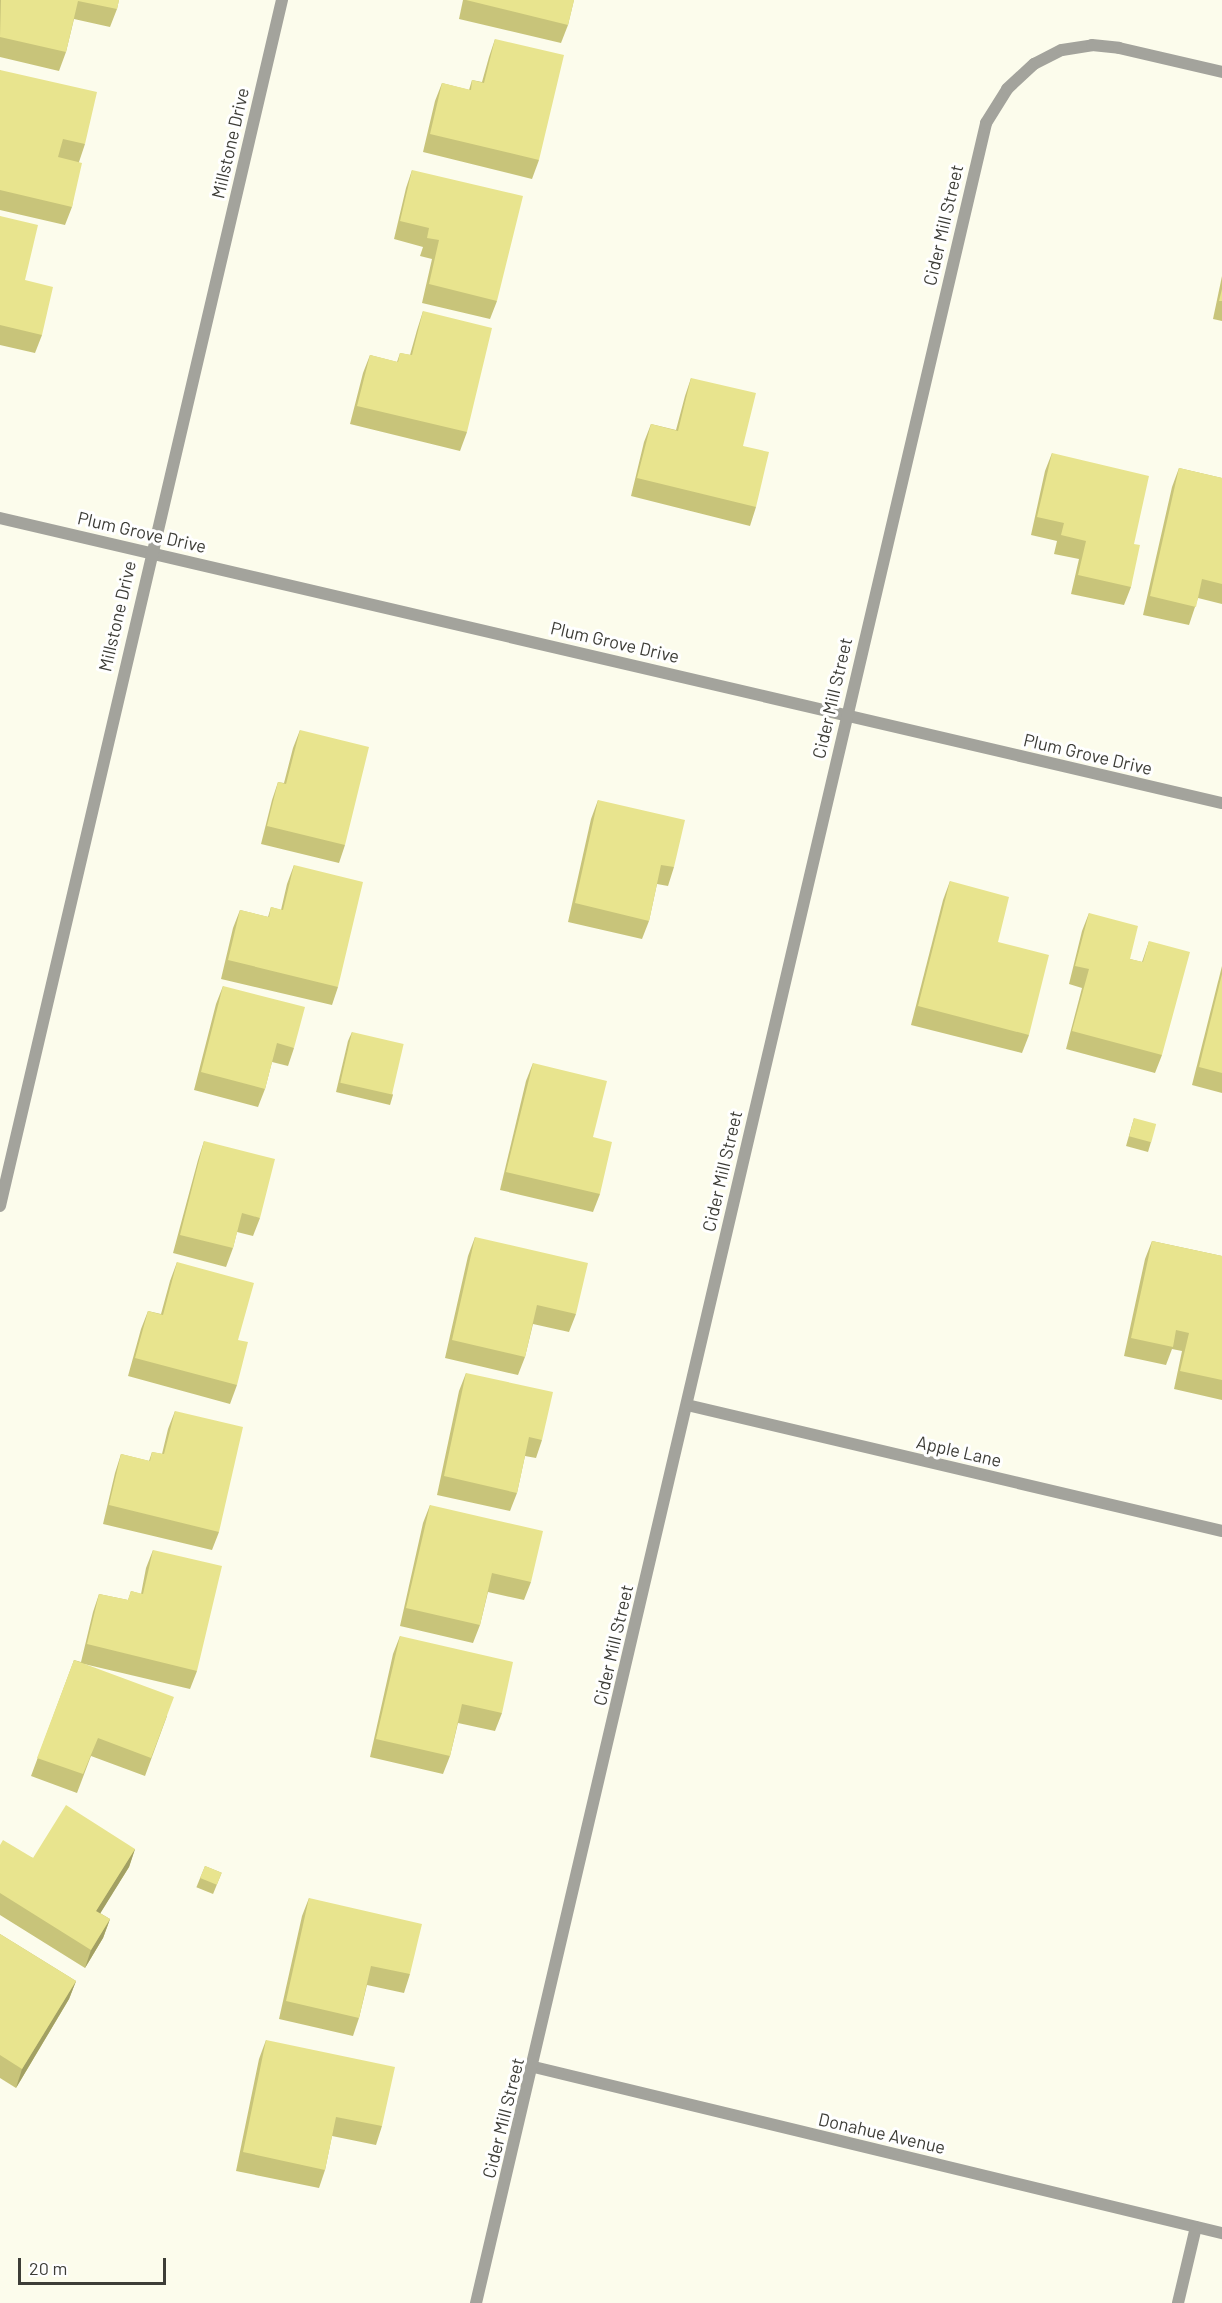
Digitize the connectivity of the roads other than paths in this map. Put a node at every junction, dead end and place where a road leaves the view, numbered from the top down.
1 (282, 0) edge
2 (1222, 72) edge
3 (0, 518) edge
4 (150, 552) junction
5 (846, 715) junction
6 (1222, 803) edge
7 (0, 1206) edge
8 (687, 1405) junction
9 (1222, 1531) edge
10 (534, 2067) junction
11 (1196, 2227) junction
12 (1222, 2232) edge
13 (476, 2303) edge
14 (1178, 2303) edge

1 - 4 street, Millstone Drive
2 - 5 street, Cider Mill Street
3 - 4 street, Plum Grove Drive
4 - 5 street, Plum Grove Drive
4 - 7 street, Millstone Drive
5 - 6 street, Plum Grove Drive
5 - 8 street, Cider Mill Street
8 - 9 street, Apple Lane
8 - 10 street, Cider Mill Street
10 - 11 street, Donahue Avenue
10 - 13 street, Cider Mill Street
11 - 12 street, Donahue Avenue
11 - 14 street

